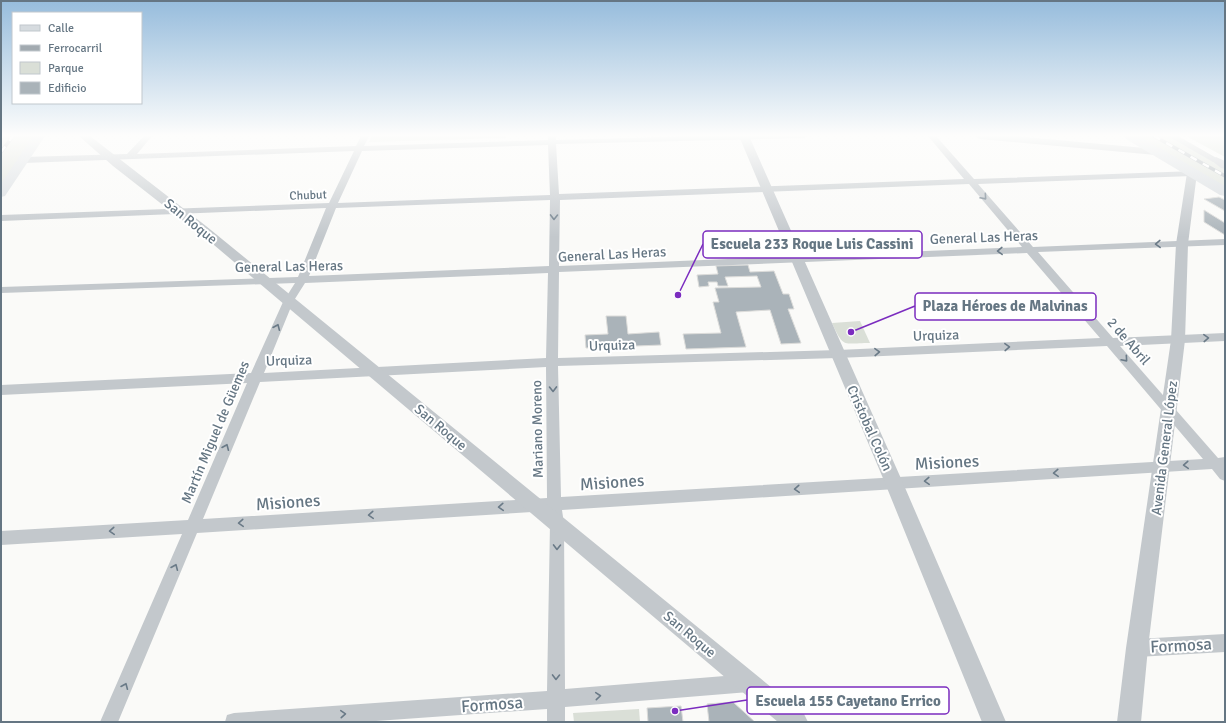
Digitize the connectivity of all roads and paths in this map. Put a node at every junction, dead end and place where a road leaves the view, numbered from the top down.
1 (17, 170) edge
2 (124, 170) edge
3 (349, 170) edge
4 (554, 170) edge
5 (758, 170) edge
6 (961, 170) edge
7 (1186, 170) edge
8 (1192, 173) junction
9 (971, 182) junction
10 (767, 189) junction
11 (1225, 192) edge
12 (1, 193) edge
13 (555, 198) junction
14 (332, 206) junction
15 (182, 212) junction
16 (1, 218) edge
17 (1225, 242) edge
18 (1182, 244) junction
19 (1030, 250) junction
20 (797, 259) junction
21 (553, 271) junction
22 (263, 280) junction
23 (302, 280) junction
24 (1, 290) edge
25 (288, 302) junction
26 (1225, 337) edge
27 (1178, 340) junction
28 (1110, 342) junction
29 (838, 354) junction
30 (552, 362) junction
31 (375, 372) junction
32 (256, 377) junction
33 (1, 390) edge
34 (1168, 409) junction
35 (1220, 463) edge
36 (1162, 466) junction
37 (1225, 475) edge
38 (894, 483) junction
39 (554, 504) junction
40 (534, 505) junction
41 (557, 524) junction
42 (193, 526) junction
43 (1, 538) edge
44 (1225, 643) edge
45 (1137, 648) junction
46 (749, 683) junction
47 (556, 699) junction
48 (109, 722) edge
49 (234, 722) edge
50 (556, 722) edge
51 (796, 722) edge
52 (994, 722) edge
53 (1129, 722) edge

1 - 12 main road
2 - 15 street, San Roque
3 - 14 street, Martín Miguel de Güemes
4 - 13 street, Mariano Moreno
5 - 10 street, Cristobal Colón
6 - 9 street, 2 de Abril
7 - 8 main road
8 - 9 street, Chubut
8 - 11 main road
8 - 18 street, Avenida General López
9 - 10 street, Chubut
9 -> 19 street, 2 de Abril
10 - 13 street, Chubut
10 - 20 street, Cristobal Colón
13 - 14 street, Chubut
13 -> 21 street, Mariano Moreno
14 - 15 street, Chubut
14 - 23 street, Martín Miguel de Güemes
15 - 16 street, Chubut
15 - 22 street, San Roque
17 - 18 street, General Las Heras
18 -> 19 street, General Las Heras
18 - 27 street, Avenida General López
19 -> 20 street, General Las Heras
19 - 28 street, 2 de Abril
20 - 21 street, General Las Heras
20 - 29 street, Cristobal Colón
21 - 23 street, General Las Heras
21 - 30 street, Mariano Moreno
22 - 23 street, General Las Heras
22 - 24 street, General Las Heras
22 - 25 street, San Roque
23 - 25 street, Martín Miguel de Güemes
25 - 31 street, San Roque
32 -> 25 street, Martín Miguel de Güemes
27 -> 26 street, Urquiza
27 - 28 street, Urquiza
27 - 34 street, Avenida General López
29 -> 28 street, Urquiza
28 -> 34 street, 2 de Abril
29 - 30 street, Urquiza
29 - 38 street, Cristobal Colón
30 - 31 street, Urquiza
30 -> 39 street, Mariano Moreno
31 - 32 street, Urquiza
31 - 40 street, San Roque
32 - 33 street, Urquiza
42 -> 32 street, Martín Miguel de Güemes
34 - 35 street, 2 de Abril
34 - 36 street, Avenida General López
35 -> 36 street, Misiones
35 - 37 street, 2 de Abril
36 -> 38 street, Misiones
36 - 45 street, Avenida General López
38 -> 39 street, Misiones
38 - 52 street, Cristobal Colón
39 - 40 street, Misiones
39 - 41 street, Mariano Moreno
40 - 41 street, San Roque
40 -> 42 street, Misiones
41 - 46 street, San Roque
41 -> 47 street, Mariano Moreno
42 -> 43 street, Misiones
48 -> 42 street, Martín Miguel de Güemes
44 - 45 street, Formosa
45 - 53 street, Avenida General López
47 -> 46 street, Formosa
46 - 51 street, San Roque
49 -> 47 street, Formosa
47 - 50 street, Mariano Moreno

